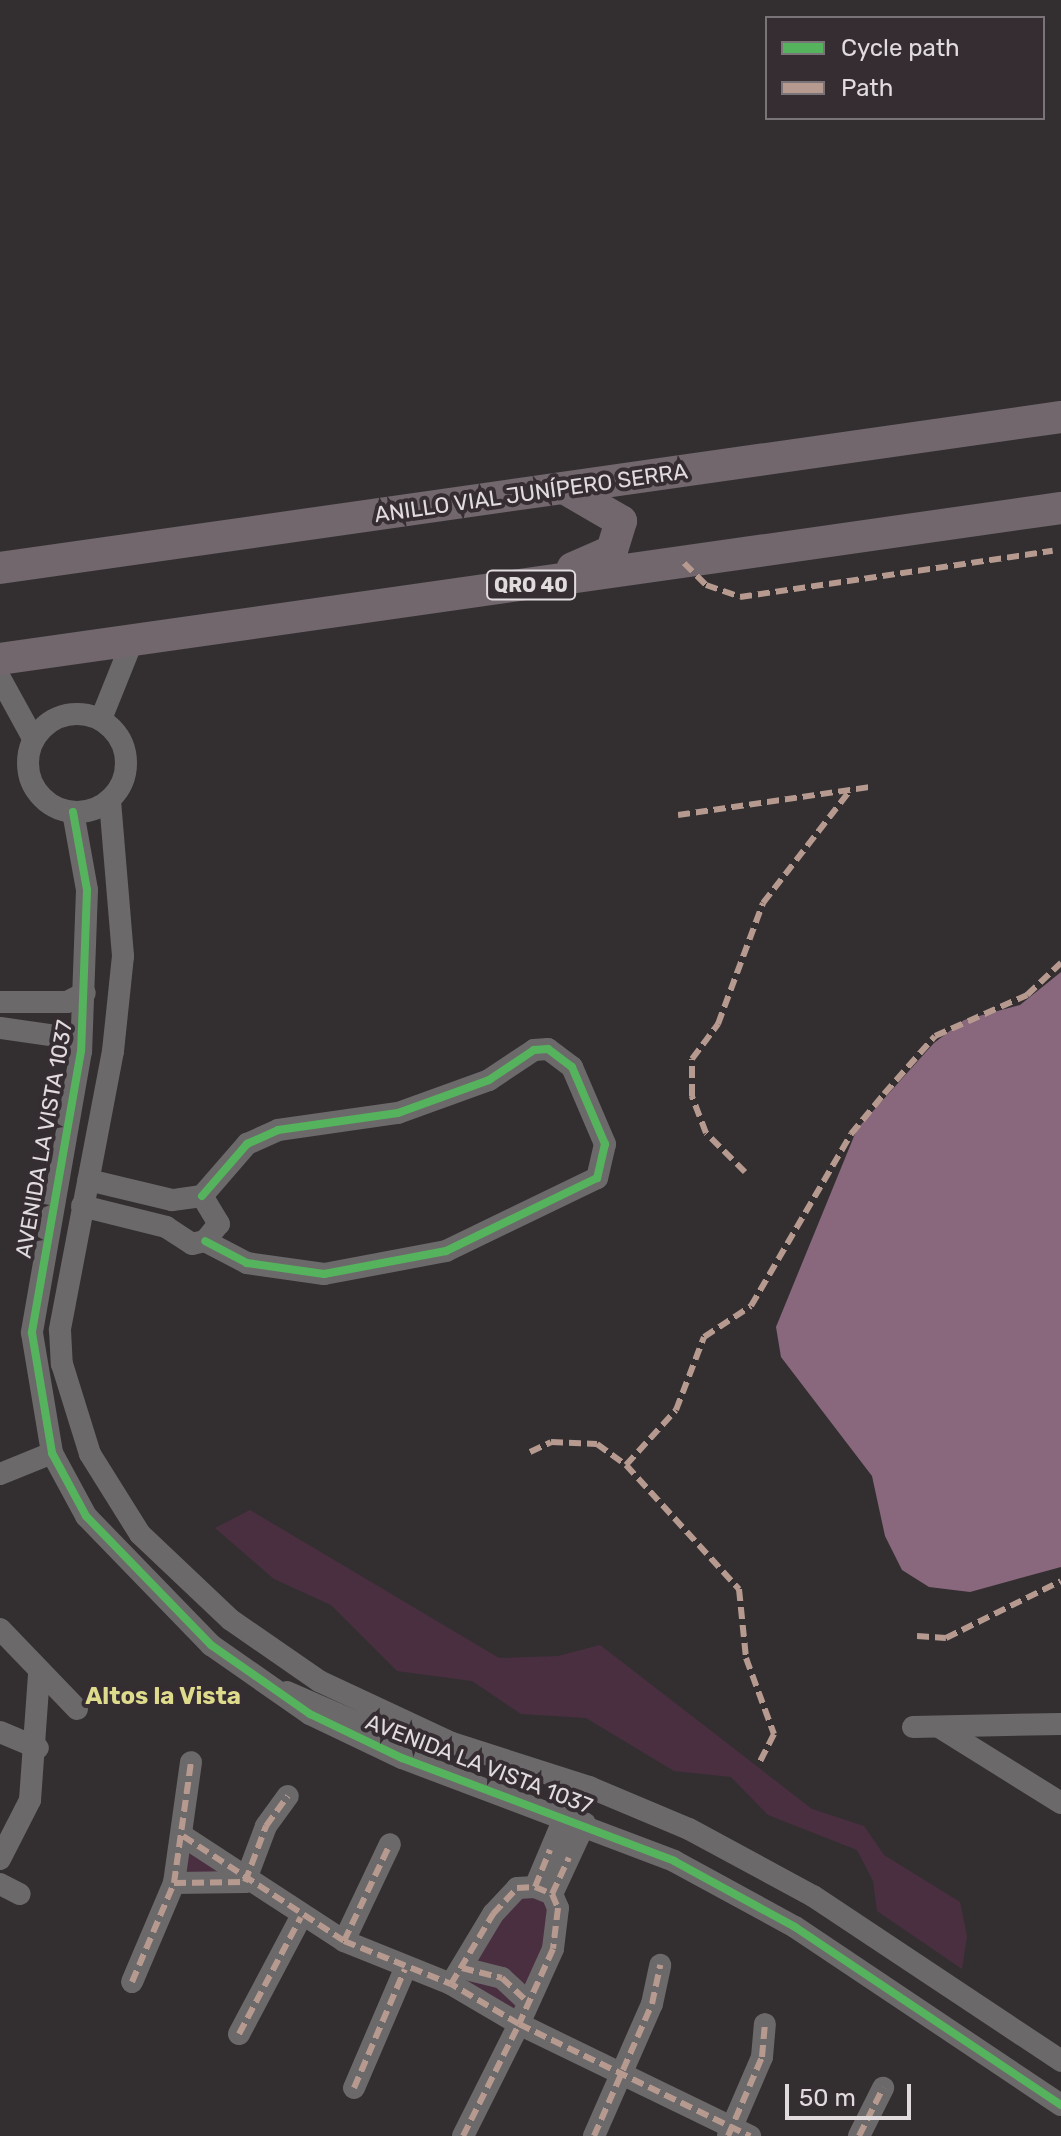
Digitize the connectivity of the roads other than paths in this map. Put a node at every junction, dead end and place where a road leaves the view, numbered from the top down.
1 (1061, 417) edge
2 (563, 488) junction
3 (1061, 508) edge
4 (0, 568) edge
5 (541, 583) junction
6 (132, 642) junction
7 (0, 659) edge
8 (0, 678) edge
9 (101, 719) junction
10 (33, 738) junction
11 (110, 801) junction
12 (73, 812) junction
13 (122, 887) junction
14 (87, 890) junction
15 (85, 993) junction
16 (0, 1002) edge
17 (0, 1028) edge
18 (81, 1051) junction
19 (88, 1180) junction
20 (202, 1196) junction
21 (82, 1206) junction
22 (205, 1241) junction
23 (52, 1453) junction
24 (0, 1474) edge
25 (0, 1629) edge
26 (39, 1675) junction
27 (77, 1709) dead end
28 (363, 1724) junction
29 (1061, 1724) edge
30 (913, 1727) dead end
31 (939, 1727) junction
32 (0, 1732) edge
33 (38, 1748) junction
34 (191, 1762) dead end
35 (288, 1796) dead end
36 (1061, 1803) edge
37 (575, 1820) junction
38 (183, 1836) junction
39 (390, 1844) dead end
40 (0, 1859) edge
41 (245, 1882) junction
42 (174, 1883) junction
43 (543, 1890) junction
44 (301, 1917) junction
45 (344, 1941) junction
46 (660, 1965) dead end
47 (405, 1969) junction
48 (457, 1976) junction
49 (132, 1982) dead end
50 (526, 2000) junction
51 (999, 2020) junction
52 (519, 2024) junction
53 (765, 2024) dead end
54 (239, 2034) dead end
55 (980, 2049) junction
56 (1061, 2061) edge
57 (620, 2069) junction
58 (354, 2088) dead end
59 (883, 2088) dead end
60 (1058, 2104) edge
61 (736, 2133) edge
62 (463, 2136) edge
63 (594, 2136) edge
64 (859, 2136) edge

1 - 2 highway, ANILLO VIAL JUNÍPERO SERRA
2 - 4 highway, ANILLO VIAL JUNÍPERO SERRA
2 - 5 highway
3 - 5 highway, QRO 40
5 - 6 highway, QRO 40
6 - 7 highway, QRO 40
6 - 9 street
8 - 10 street
9 - 10 street
9 - 11 street
10 - 12 street
11 - 12 street
11 - 13 street, AVENIDA LA VISTA 1037
12 - 14 street, AVENIDA LA VISTA 1037
13 - 14 street
13 - 19 street, AVENIDA LA VISTA 1037
14 - 15 street, AVENIDA LA VISTA 1037
15 - 16 street
15 - 18 street, AVENIDA LA VISTA 1037
17 - 18 street
18 - 23 street, AVENIDA LA VISTA 1037
19 - 20 street
19 - 21 street, AVENIDA LA VISTA 1037
20 - 22 street
20 - 22 street
21 - 22 street
21 - 28 street, AVENIDA LA VISTA 1037
23 - 24 street
23 - 28 street, AVENIDA LA VISTA 1037
25 - 26 street
26 - 27 street
26 - 33 street
28 - 37 street, AVENIDA LA VISTA 1037
28 - 51 street, AVENIDA LA VISTA 1037
29 - 31 street
30 - 31 street
31 - 36 street
32 - 33 street
33 - 40 street
34 - 38 street
35 - 41 street
37 - 43 street
37 - 55 street, AVENIDA LA VISTA 1037
38 - 41 street
38 - 42 street
39 - 45 street
41 - 42 street
41 - 44 street
42 - 49 street
43 - 48 street
43 - 50 street
44 - 45 street
44 - 54 street
45 - 47 street
46 - 57 street
47 - 48 street
47 - 58 street
48 - 50 street
48 - 52 street
50 - 52 street
51 - 55 street
51 - 56 street, AVENIDA LA VISTA 1037
52 - 57 street
52 - 62 street
53 - 61 street
55 - 60 street, AVENIDA LA VISTA 1037
57 - 61 street
57 - 63 street
59 - 64 street

